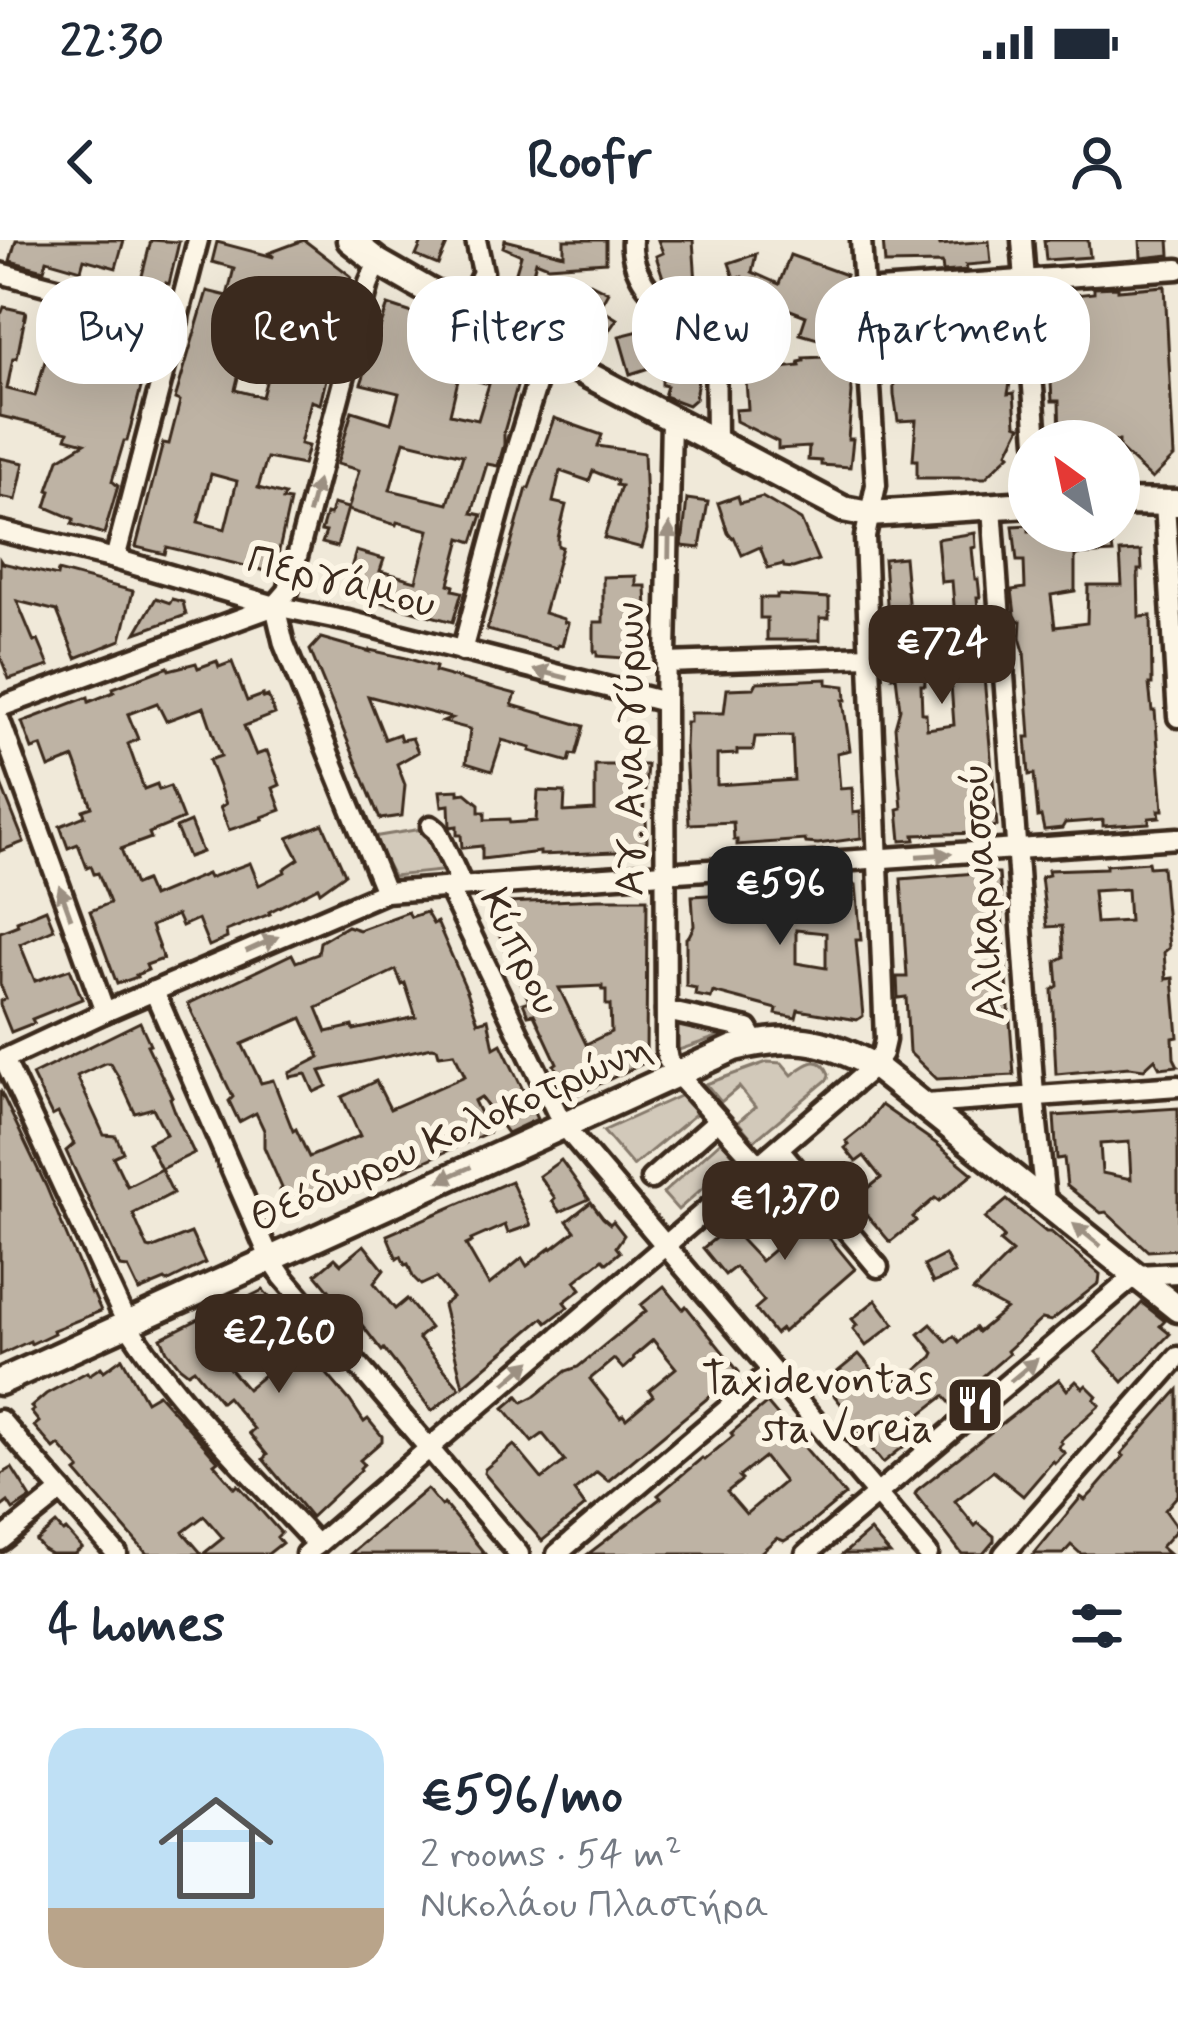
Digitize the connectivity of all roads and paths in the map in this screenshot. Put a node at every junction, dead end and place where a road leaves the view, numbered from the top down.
1 (198, 240) edge
2 (350, 240) edge
3 (476, 240) edge
4 (632, 240) edge
5 (861, 240) edge
6 (1022, 240) edge
7 (378, 262) junction
8 (1178, 269) edge
9 (0, 273) edge
10 (481, 276) edge
11 (864, 276) edge
12 (1025, 276) edge
13 (1081, 276) edge
14 (407, 278) edge
15 (36, 283) edge
16 (187, 284) edge
17 (161, 384) edge
18 (536, 384) edge
19 (605, 384) edge
20 (870, 384) edge
21 (1033, 384) edge
22 (671, 420) junction
23 (1035, 420) edge
24 (716, 443) junction
25 (1140, 502) edge
26 (1171, 503) edge
27 (1008, 506) edge
28 (992, 507) junction
29 (869, 514) junction
30 (0, 531) edge
31 (115, 559) junction
32 (275, 606) junction
33 (462, 651) junction
34 (869, 656) junction
35 (666, 663) junction
36 (665, 702) junction
37 (0, 707) edge
38 (1178, 717) edge
39 (0, 721) edge
40 (430, 826) dead end
41 (1178, 838) edge
42 (1018, 849) junction
43 (878, 858) junction
44 (667, 873) junction
45 (455, 886) junction
46 (385, 892) junction
47 (154, 991) junction
48 (666, 1011) junction
49 (105, 1012) junction
50 (756, 1043) junction
51 (2, 1060) edge
52 (874, 1066) junction
53 (678, 1075) junction
54 (1178, 1086) edge
55 (1034, 1095) junction
56 (925, 1104) junction
57 (718, 1120) junction
58 (563, 1125) junction
59 (778, 1149) junction
60 (759, 1165) junction
61 (1045, 1200) junction
62 (627, 1201) junction
63 (665, 1246) junction
64 (270, 1258) junction
65 (878, 1267) dead end
66 (1178, 1273) edge
67 (1136, 1275) junction
68 (1178, 1309) edge
69 (127, 1324) junction
70 (1178, 1357) edge
71 (772, 1371) junction
72 (0, 1382) edge
73 (0, 1420) edge
74 (429, 1448) junction
75 (62, 1491) junction
76 (876, 1494) junction
77 (0, 1541) edge
78 (311, 1549) edge
79 (117, 1554) edge
80 (519, 1554) edge
81 (557, 1554) edge
82 (806, 1554) edge
83 (928, 1554) edge
84 (1004, 1554) edge

1 - 16 street
2 - 7 street
3 - 10 street
4 - 24 street
5 - 11 street
6 - 12 street
7 - 14 street
32 -> 7 street
8 - 13 street
9 - 15 street
17 - 31 street
18 - 33 street
19 - 22 street
20 - 29 street
21 - 23 street
22 - 24 street
35 -> 22 street, Αγ. Αναργύρων
24 - 29 street
25 - 26 street
26 - 38 street
27 - 28 street
28 - 29 street
28 - 42 street, Αλικαρνασσού
29 - 34 street
30 - 31 street, Περγάμου
31 - 32 street, Περγάμου
32 - 33 street, Περγάμου
32 - 37 street
32 - 46 street
36 -> 33 street, Περγάμου
34 - 35 street
34 - 43 street
35 - 36 street, Αγ. Αναργύρων
36 - 44 street, Αγ. Αναργύρων
49 -> 39 street
40 - 45 street, Κύπρου
41 - 42 street
43 -> 42 street
42 - 55 street, Αλικαρνασσού
43 - 44 street
43 - 52 street
44 - 45 street
44 - 48 street, Αγ. Αναργύρων
45 - 46 street
45 - 58 street, Κύπρου
47 -> 46 street
47 - 49 street
47 - 64 street
48 - 50 street
48 - 53 street, Αγ. Αναργύρων
49 - 51 street
50 - 52 street, Θεόδωρου Κολοκοτρώνη
50 - 53 street, Θεόδωρου Κολοκοτρώνη
51 - 69 street
52 - 56 street, Θεόδωρου Κολοκοτρώνη
52 - 59 street
53 - 57 street
53 - 58 street, Θεόδωρου Κολοκοτρώνη
54 - 55 street
55 - 56 street
55 - 61 street, Αλικαρνασσού
56 - 61 street, Θεόδωρου Κολοκοτρώνη
57 - 60 street
57 - 62 street
58 - 62 street, Κύπρου
58 -> 64 street, Θεόδωρου Κολοκοτρώνη
59 - 60 street
59 - 65 street
60 - 63 street
67 -> 61 street, Θεόδωρου Κολοκοτρώνη
62 - 63 street, Κύπρου
63 - 71 street, Κύπρου
74 -> 63 street
64 - 69 street, Θεόδωρου Κολοκοτρώνη
64 - 74 street
66 - 67 street
67 - 68 street, Θεόδωρου Κολοκοτρώνη
76 -> 67 street
69 - 72 street, Θεόδωρου Κολοκοτρώνη
69 - 78 street
70 - 84 street
71 - 76 street, Κύπρου
71 - 81 street
73 - 75 street
74 - 78 street
74 - 80 street
75 - 77 street
75 - 79 street
76 - 82 street
76 - 83 street, Κύπρου

